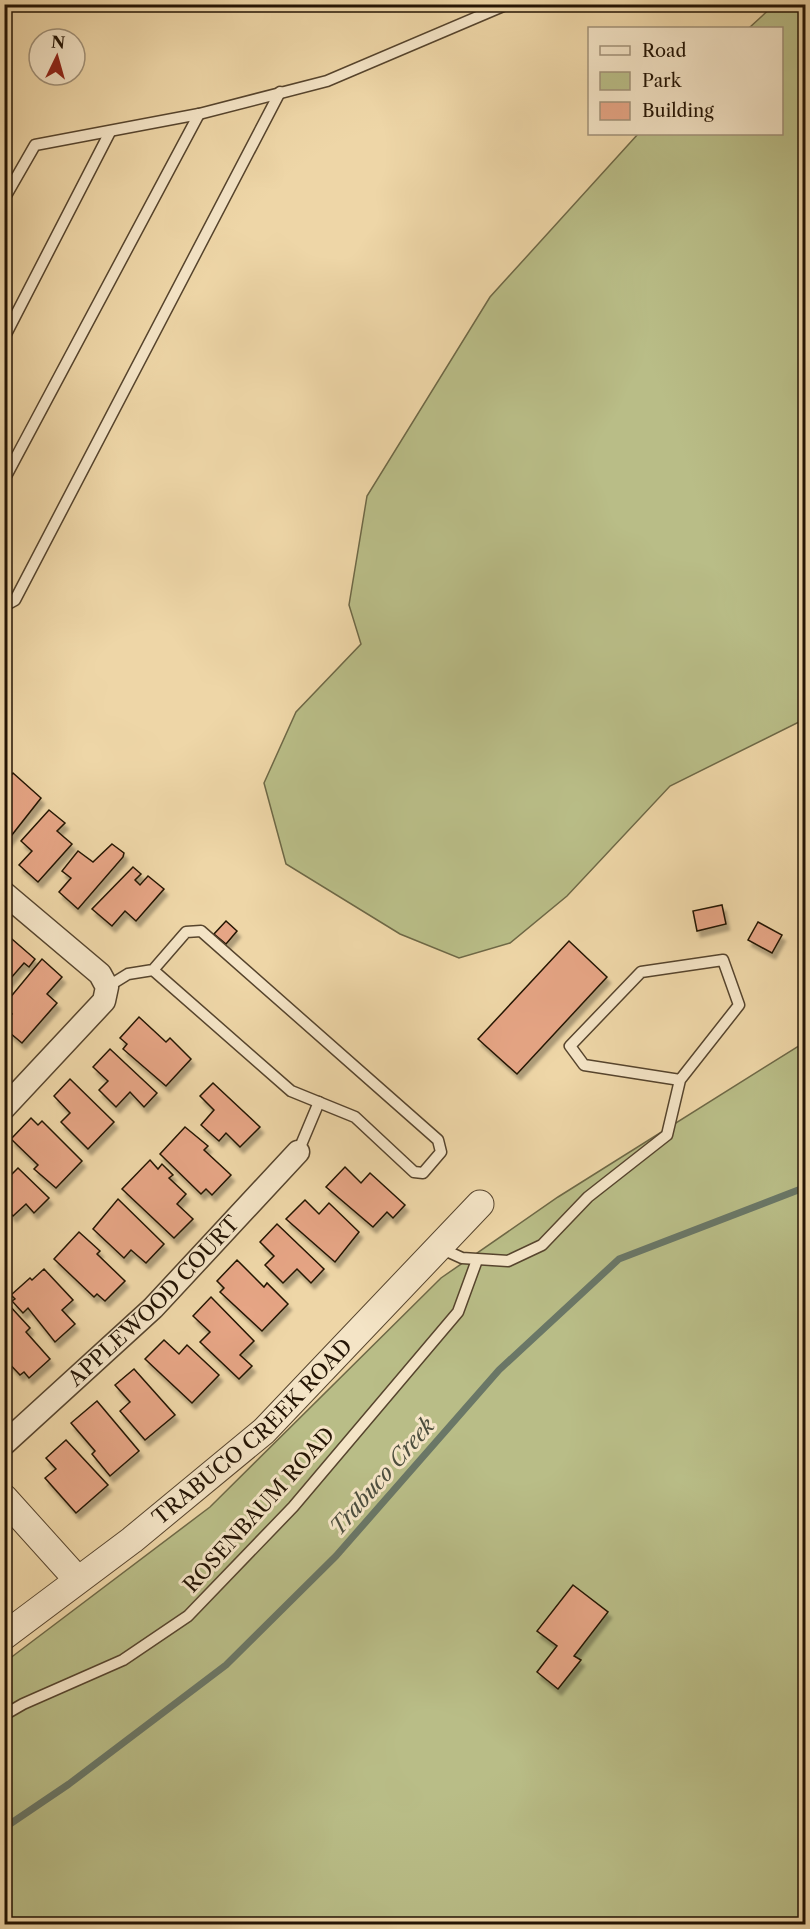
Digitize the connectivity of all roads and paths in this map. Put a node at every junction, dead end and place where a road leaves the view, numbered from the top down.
1 (508, 4) edge
2 (280, 92) junction
3 (199, 114) junction
4 (110, 132) junction
5 (4, 199) edge
6 (4, 338) edge
7 (4, 480) edge
8 (4, 606) edge
9 (4, 893) edge
10 (153, 970) junction
11 (107, 987) junction
12 (680, 1080) junction
13 (320, 1102) junction
14 (4, 1108) edge
15 (298, 1152) joint
16 (480, 1204) dead end
17 (440, 1248) junction
18 (477, 1260) junction
19 (4, 1444) edge
20 (4, 1498) edge
21 (77, 1579) junction
22 (4, 1636) edge
23 (4, 1715) edge

1 - 2 lane
2 - 3 lane
2 - 8 lane
3 - 4 lane
3 - 7 lane
4 - 5 lane
4 - 6 lane
9 - 11 street
10 - 11 lane
10 - 13 lane
10 - 13 lane
11 - 14 street
12 - 12 lane
12 - 18 lane
13 - 15 lane
15 - 19 street, APPLEWOOD COURT
16 - 17 street, TRABUCO CREEK ROAD
17 - 18 lane
17 - 21 street, TRABUCO CREEK ROAD
18 - 23 lane, ROSENBAUM ROAD
20 - 21 street
21 - 22 street, TRABUCO CREEK ROAD

